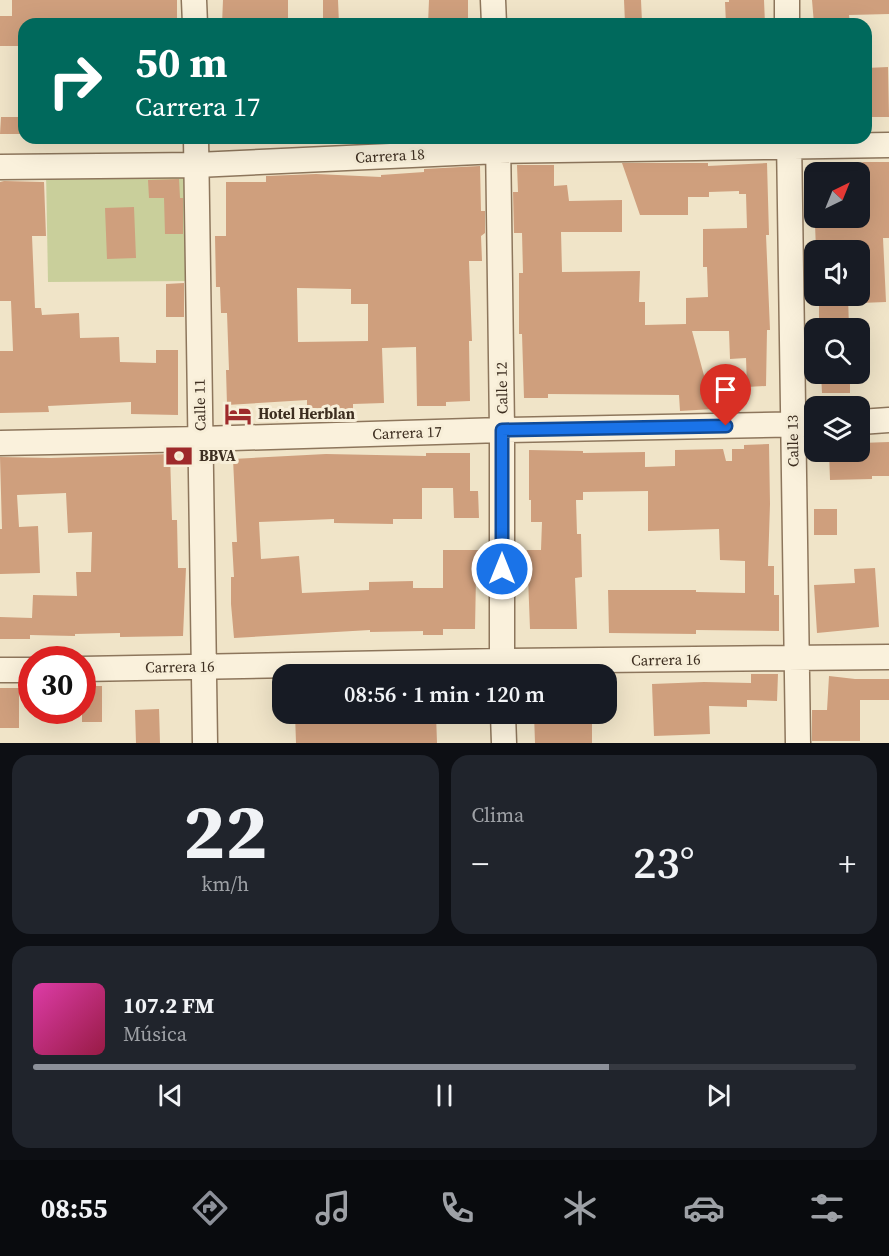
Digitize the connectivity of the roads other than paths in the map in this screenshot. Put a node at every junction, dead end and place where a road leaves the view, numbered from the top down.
1 (194, 0) edge
2 (493, 0) edge
3 (787, 0) edge
4 (195, 18) edge
5 (494, 18) edge
6 (787, 18) edge
7 (196, 144) edge
8 (499, 144) edge
9 (789, 144) edge
10 (839, 144) edge
11 (889, 145) edge
12 (197, 165) junction
13 (0, 167) edge
14 (889, 420) edge
15 (870, 421) edge
16 (804, 425) edge
17 (502, 430) junction
18 (201, 440) junction
19 (0, 443) edge
20 (889, 657) edge
21 (796, 658) junction
22 (502, 664) edge
23 (617, 664) edge
24 (204, 667) junction
25 (272, 667) edge
26 (96, 669) edge
27 (0, 670) edge
28 (18, 670) edge
29 (503, 724) edge
30 (205, 743) edge
31 (504, 743) edge
32 (798, 743) edge

1 - 4 street
2 - 5 street
3 - 6 street
7 - 12 street, Calle 11
8 - 12 street, Carrera 18
8 - 17 street, Calle 12
9 - 16 street, Calle 13
10 - 11 street, Carrera 18
12 - 13 street, Carrera 18
12 - 18 street, Calle 11
14 - 15 street
16 - 17 street, Carrera 17
16 - 21 street, Calle 13
17 - 18 street, Carrera 17
17 - 22 street, Calle 12
18 - 19 street, Carrera 17
18 - 24 street, Calle 11
20 - 21 street, Carrera 16
21 - 23 street, Carrera 16
21 - 32 street, Calle 13
24 - 25 street, Carrera 16
24 - 26 street, Carrera 16
24 - 30 street, Calle 11
27 - 28 street
29 - 31 street

